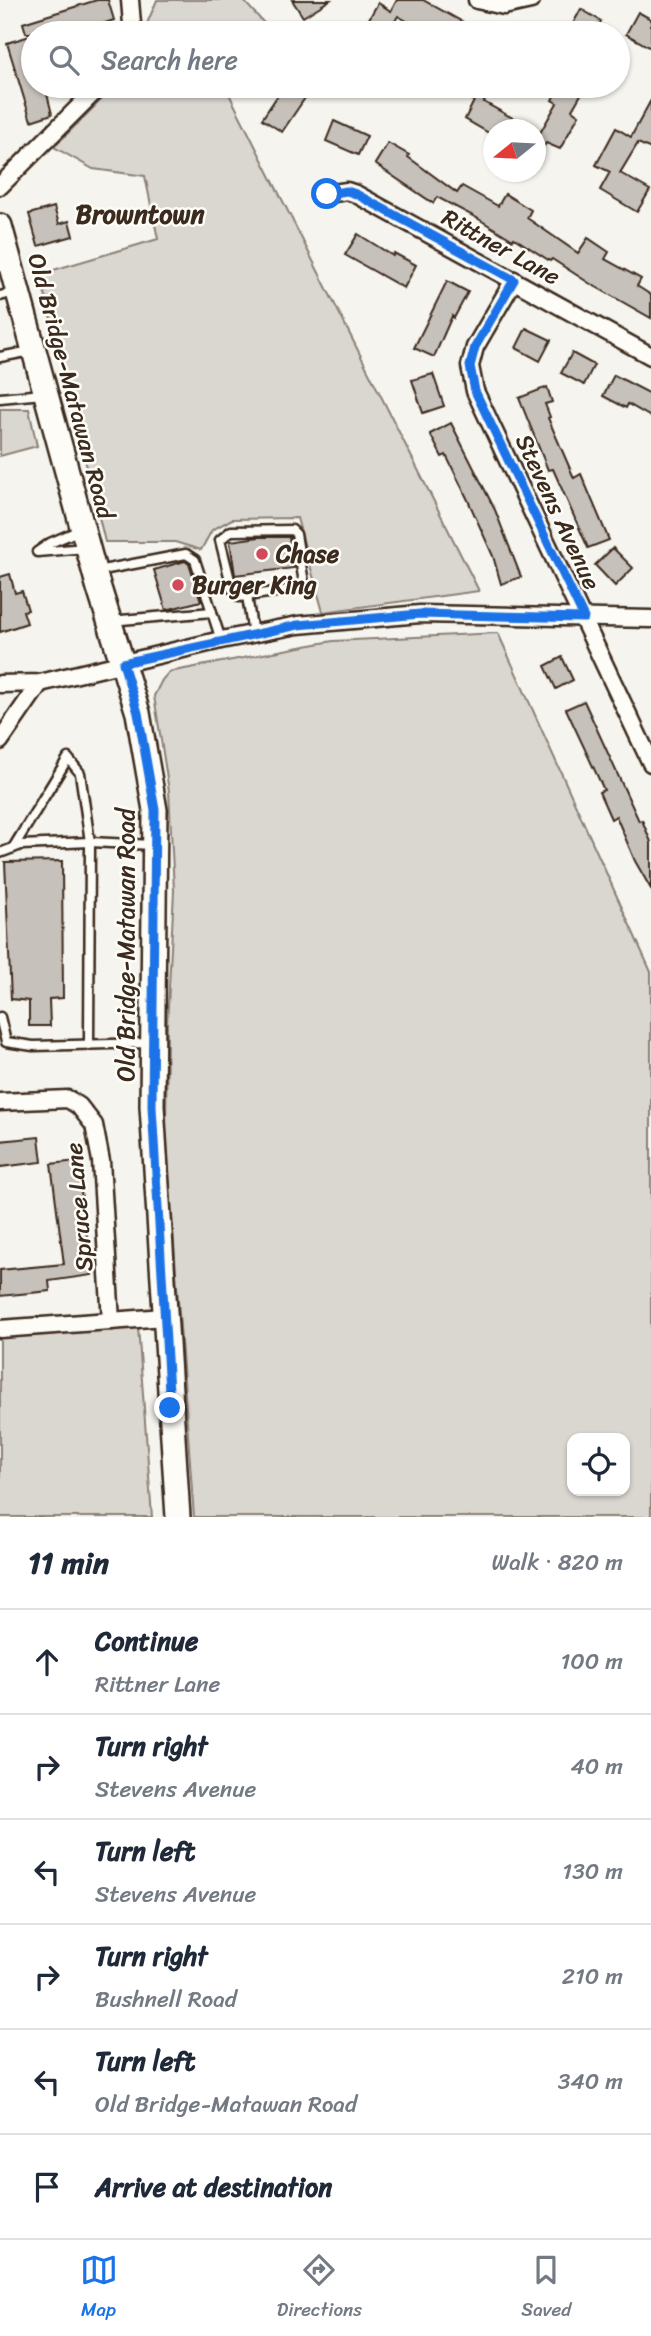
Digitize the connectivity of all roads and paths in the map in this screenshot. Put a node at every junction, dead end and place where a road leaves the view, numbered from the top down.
1 (130, 0) edge
2 (477, 0) edge
3 (531, 0) edge
4 (132, 21) edge
5 (88, 98) edge
6 (0, 186) edge
7 (327, 194) dead end
8 (0, 226) edge
9 (514, 280) junction
10 (9, 293) edge
11 (34, 350) junction
12 (651, 356) edge
13 (0, 357) edge
14 (46, 394) junction
15 (0, 398) edge
16 (86, 538) junction
17 (95, 572) junction
18 (247, 596) junction
19 (212, 612) junction
20 (584, 618) junction
21 (651, 619) edge
22 (110, 621) junction
23 (253, 634) junction
24 (220, 640) junction
25 (123, 663) junction
26 (40, 683) junction
27 (0, 684) edge
28 (0, 741) edge
29 (651, 763) edge
30 (90, 842) junction
31 (154, 845) junction
32 (13, 848) junction
33 (0, 853) edge
34 (0, 1017) edge
35 (153, 1043) junction
36 (89, 1045) junction
37 (0, 1102) edge
38 (165, 1317) junction
39 (111, 1321) junction
40 (0, 1329) edge
41 (178, 1517) edge

1 - 4 street
2 - 3 street
5 - 6 street
7 - 9 street, Rittner Lane
8 - 10 main road, Old Bridge-Matawan Road
9 - 12 street, Rittner Lane
9 - 20 street, Stevens Avenue
10 - 11 main road, Old Bridge-Matawan Road
11 - 13 lane
11 - 14 main road, Old Bridge-Matawan Road
14 - 15 lane
14 - 16 main road, Old Bridge-Matawan Road
16 - 16 lane
16 - 17 main road, Old Bridge-Matawan Road
17 - 19 lane
17 - 22 main road, Old Bridge-Matawan Road
18 - 18 lane
18 - 23 lane
19 - 22 lane
19 - 24 lane
20 - 21 street
20 - 23 street
20 - 29 street, Stevens Avenue
22 - 25 main road, Old Bridge-Matawan Road
23 - 24 street
24 - 25 street
25 - 26 street
25 - 31 main road, Old Bridge-Matawan Road
26 - 27 street
26 - 28 street
30 - 31 lane
30 - 32 lane
30 - 32 lane
30 - 36 lane
31 - 35 main road, Old Bridge-Matawan Road
32 - 33 lane
34 - 36 lane
35 - 36 lane
35 - 38 main road, Old Bridge-Matawan Road
37 - 39 street, Spruce Lane
38 - 39 street
38 - 41 main road, Old Bridge-Matawan Road
39 - 40 street

